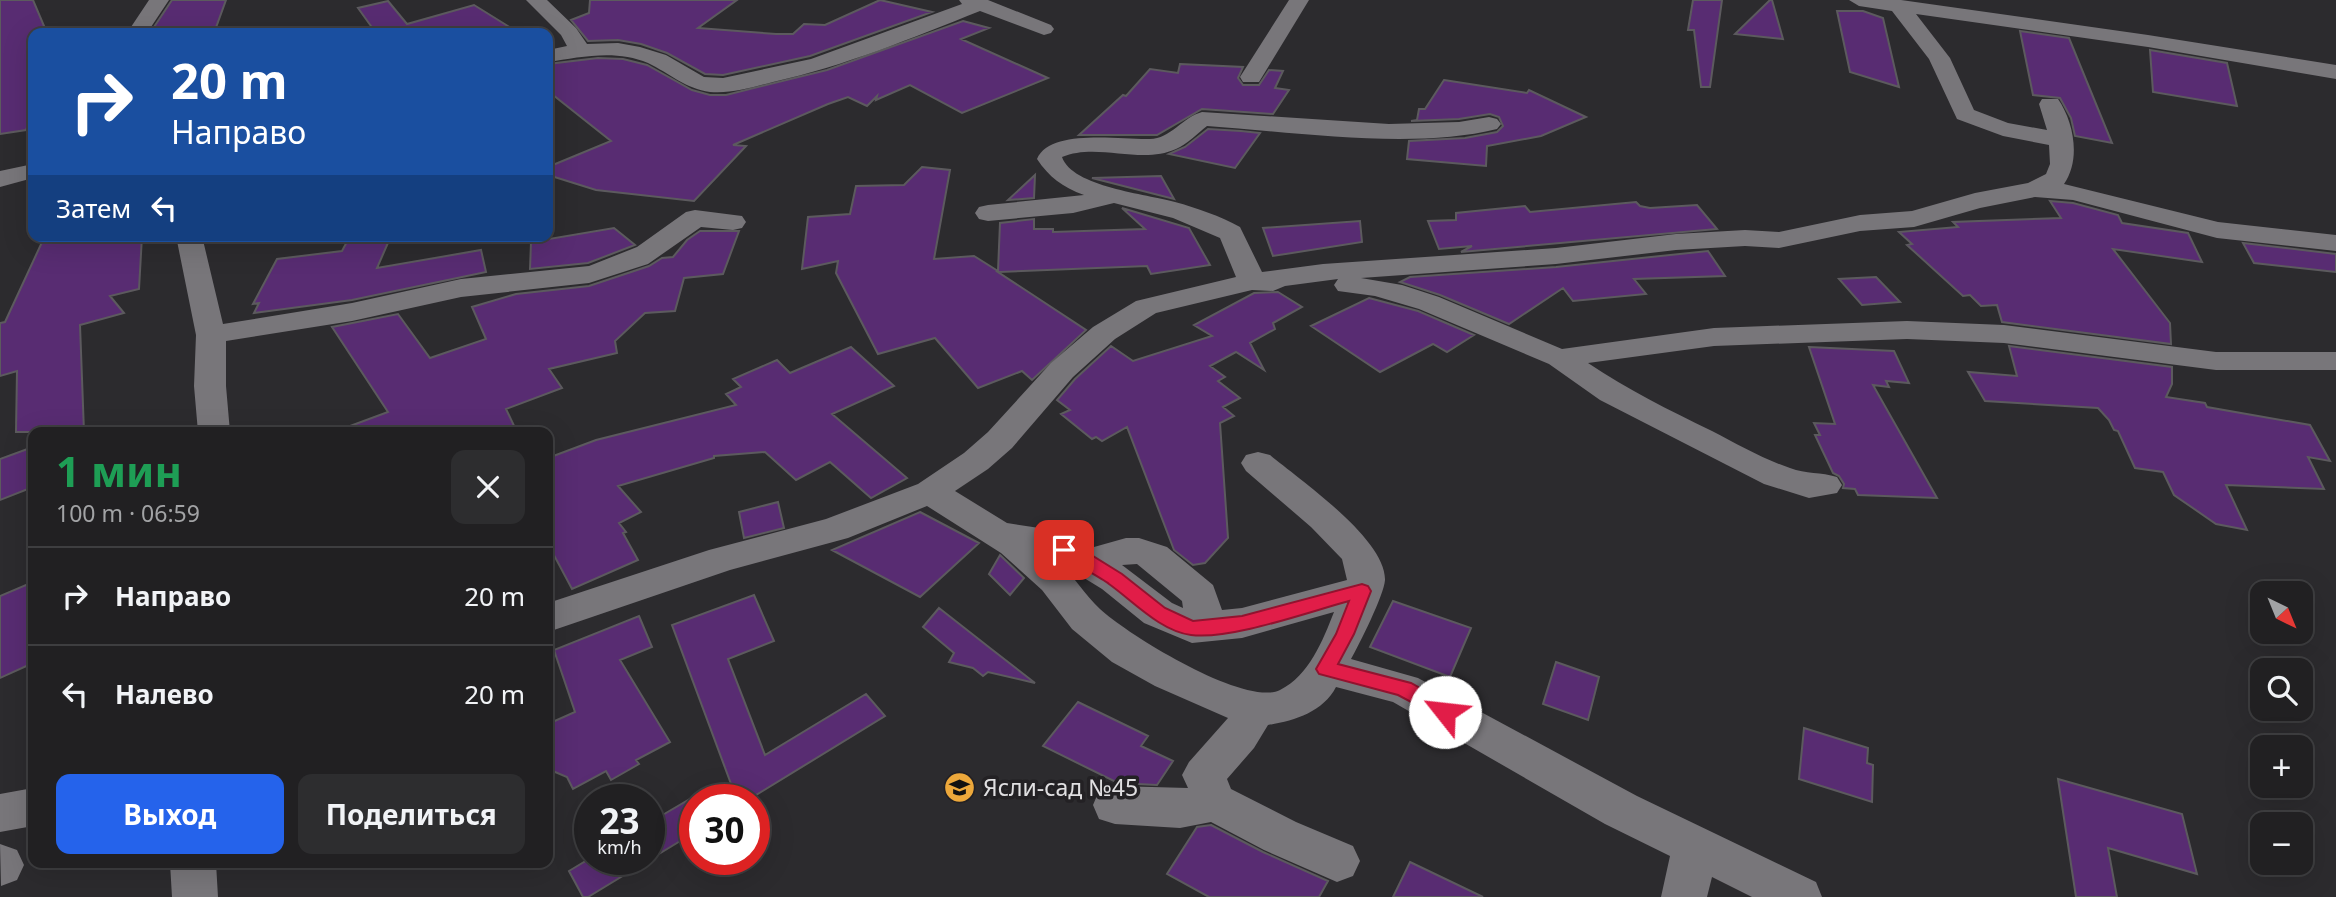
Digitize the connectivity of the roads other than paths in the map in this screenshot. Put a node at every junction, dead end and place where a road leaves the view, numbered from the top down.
1 (159, 0) edge
2 (536, 0) edge
3 (1298, 0) edge
4 (1860, 0) edge
5 (975, 2) edge
6 (1899, 6) junction
7 (140, 28) edge
8 (1044, 29) dead end
9 (580, 50) junction
10 (553, 55) edge
11 (2336, 72) edge
12 (1251, 77) dead end
13 (2050, 104) dead end
14 (1489, 124) dead end
15 (2060, 138) junction
16 (28, 172) edge
17 (0, 179) edge
18 (2035, 189) junction
19 (1112, 196) junction
20 (988, 213) dead end
21 (733, 222) dead end
22 (190, 242) edge
23 (2336, 243) edge
24 (1252, 282) junction
25 (211, 335) junction
26 (1560, 358) junction
27 (2336, 361) edge
28 (213, 427) edge
29 (1258, 463) dead end
30 (1825, 485) dead end
31 (930, 492) junction
32 (997, 534) junction
33 (1362, 591) junction
34 (553, 616) edge
35 (1326, 669) junction
36 (1255, 711) junction
37 (1214, 802) junction
38 (1115, 805) dead end
39 (28, 808) edge
40 (0, 813) edge
41 (1695, 847) junction
42 (1337, 861) dead end
43 (192, 868) edge
44 (195, 897) edge
45 (1684, 897) edge
46 (1799, 897) edge

1 - 7 street
2 - 9 street
3 - 12 street
4 - 6 street
5 - 8 street
5 - 9 street
6 - 11 street
6 - 15 street
9 - 10 street
13 - 15 street
14 - 19 street
15 - 18 street
16 - 17 street
18 - 23 street
18 - 24 street
19 - 20 street
19 - 24 street
21 - 25 street
22 - 25 street
24 - 26 street
24 - 31 street
25 - 28 street
26 - 27 street
26 - 30 street
29 - 33 street
31 - 32 street
31 - 34 street
32 - 33 street
32 - 36 street
33 - 35 street
35 - 36 street
35 - 41 street
36 - 37 street
37 - 38 street
37 - 42 street
39 - 40 street
41 - 45 street
41 - 46 street
43 - 44 street

